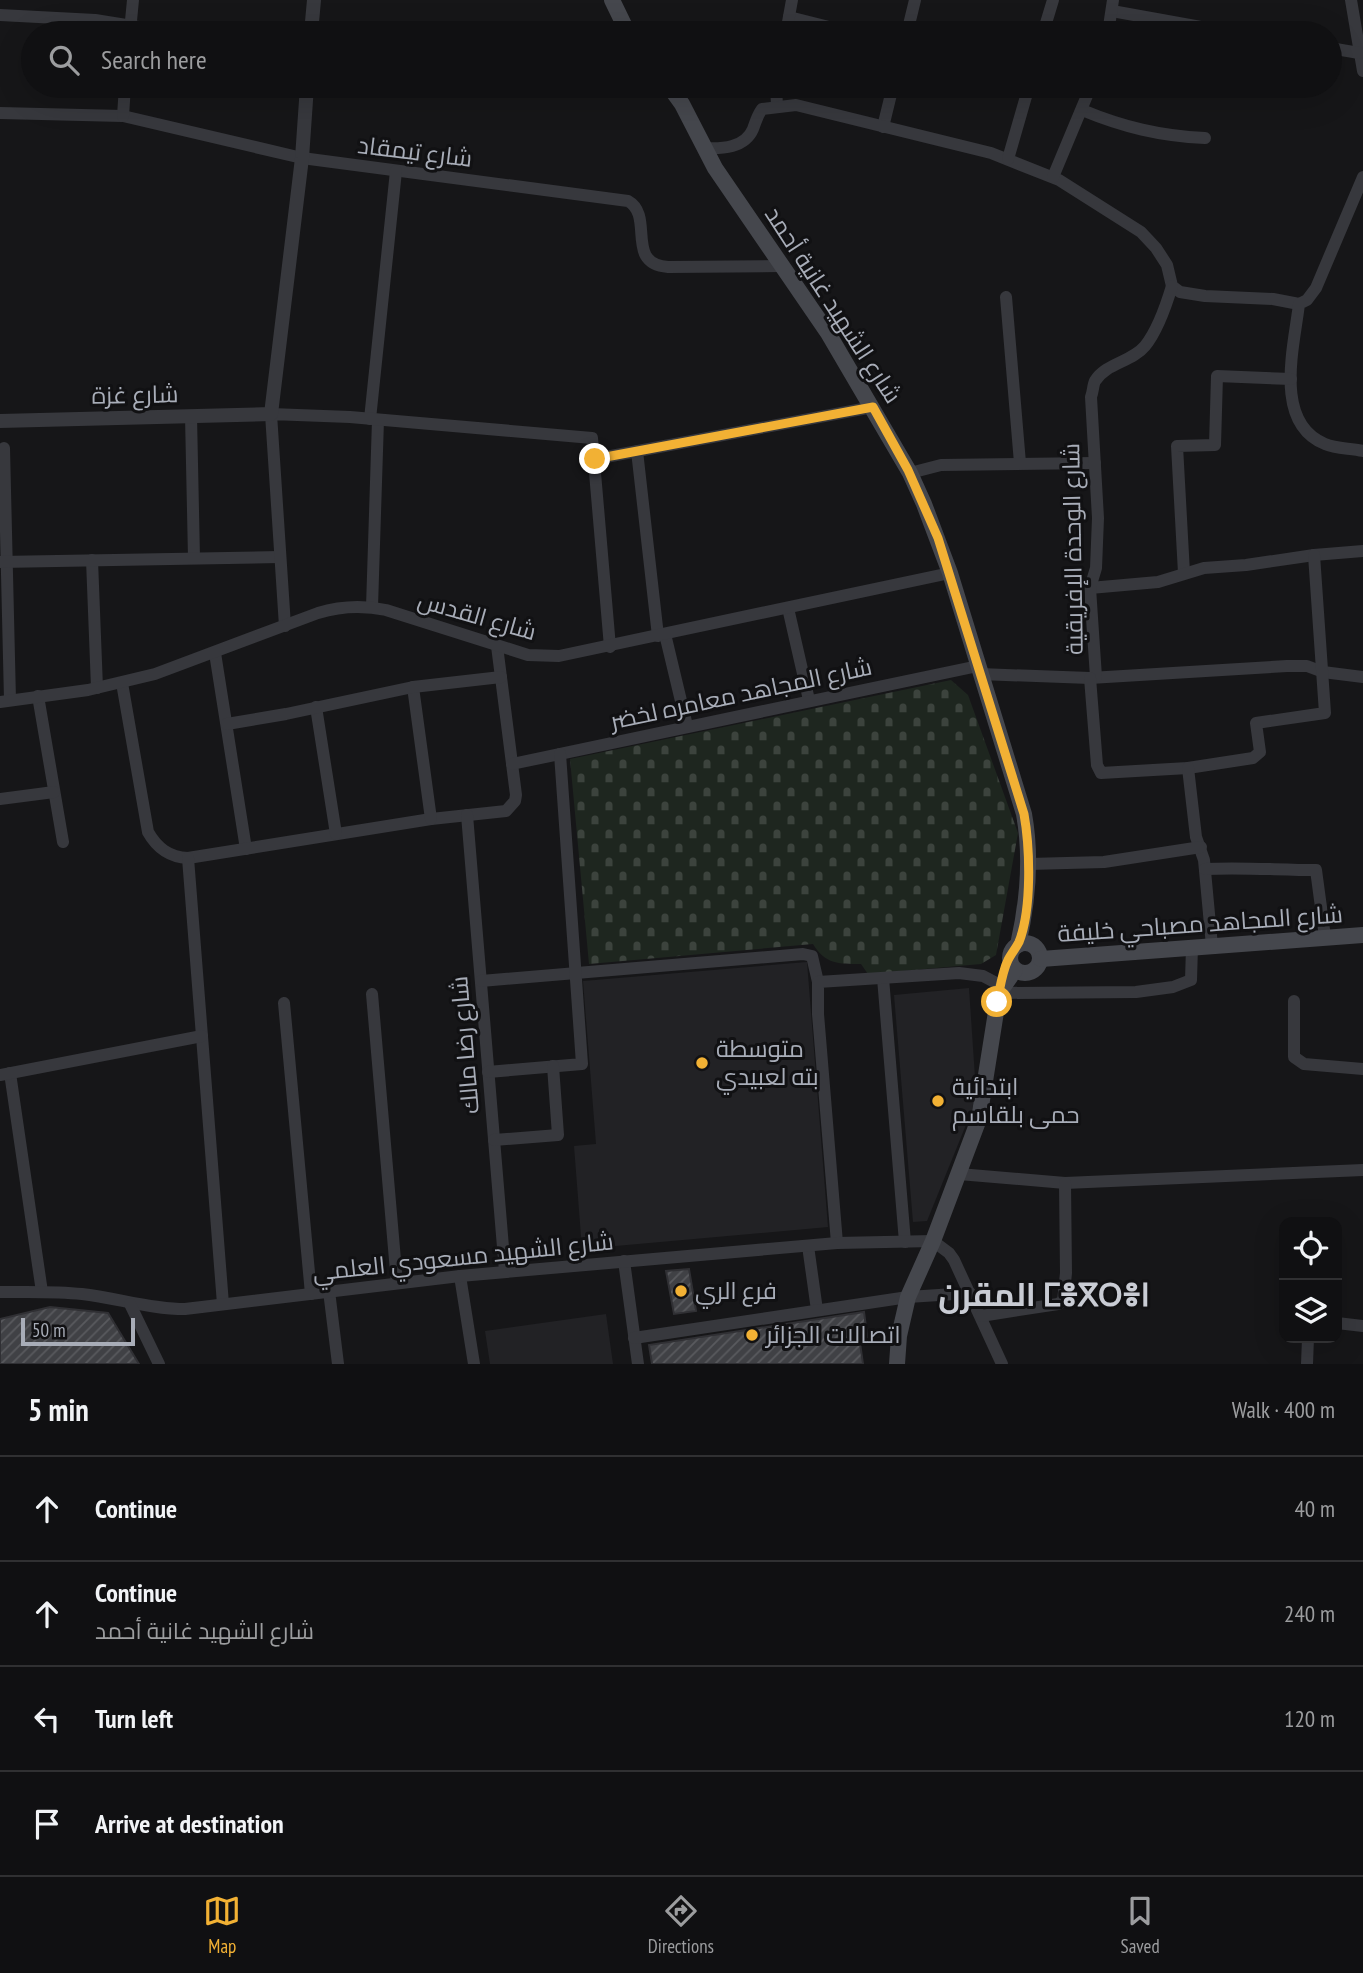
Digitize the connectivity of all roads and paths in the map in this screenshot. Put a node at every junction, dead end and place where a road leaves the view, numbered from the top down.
1 (133, 0) edge
2 (314, 0) edge
3 (612, 0) edge
4 (792, 0) edge
5 (915, 0) edge
6 (1053, 0) edge
7 (1351, 0) edge
8 (1113, 5) edge
9 (0, 15) edge
10 (789, 17) junction
11 (88, 21) edge
12 (131, 21) edge
13 (312, 21) edge
14 (622, 21) edge
15 (788, 21) edge
16 (805, 21) edge
17 (909, 21) edge
18 (1047, 21) edge
19 (1182, 21) edge
20 (1342, 50) edge
21 (1359, 52) junction
22 (1363, 71) edge
23 (124, 98) edge
24 (306, 98) edge
25 (678, 98) edge
26 (777, 98) edge
27 (890, 98) edge
28 (1025, 98) edge
29 (1086, 98) edge
30 (777, 106) junction
31 (1082, 110) junction
32 (0, 113) edge
33 (123, 117) junction
34 (883, 127) junction
35 (1205, 138) dead end
36 (704, 148) junction
37 (302, 158) junction
38 (1008, 159) junction
39 (396, 171) junction
40 (1053, 177) junction
41 (1363, 177) edge
42 (781, 266) junction
43 (1172, 286) junction
44 (1006, 297) dead end
45 (1299, 304) junction
46 (1292, 379) junction
47 (873, 407) junction
48 (271, 414) junction
49 (191, 416) junction
50 (374, 420) junction
51 (0, 421) edge
52 (4, 448) dead end
53 (637, 451) junction
54 (1363, 451) edge
55 (595, 459) junction
56 (1020, 463) junction
57 (1095, 463) junction
58 (910, 473) junction
59 (1363, 551) edge
60 (1314, 555) junction
61 (280, 556) junction
62 (194, 558) junction
63 (92, 560) junction
64 (3, 562) edge
65 (950, 573) junction
66 (1184, 573) junction
67 (1090, 588) junction
68 (372, 607) junction
69 (788, 608) junction
70 (285, 626) junction
71 (662, 635) junction
72 (497, 646) junction
73 (610, 647) junction
74 (215, 653) junction
75 (979, 670) junction
76 (1323, 672) junction
77 (501, 677) junction
78 (1363, 677) edge
79 (1093, 678) junction
80 (122, 683) junction
81 (412, 687) junction
82 (97, 688) junction
83 (37, 696) junction
84 (5, 701) edge
85 (809, 701) junction
86 (316, 707) junction
87 (227, 724) junction
88 (687, 726) junction
89 (560, 754) junction
90 (512, 764) junction
91 (1188, 768) junction
92 (54, 792) junction
93 (0, 799) edge
94 (467, 815) junction
95 (431, 819) junction
96 (336, 834) junction
97 (63, 842) dead end
98 (1201, 847) junction
99 (246, 849) junction
100 (188, 858) junction
101 (1029, 864) junction
102 (1205, 869) junction
103 (1023, 922) junction
104 (1363, 935) edge
105 (1325, 937) junction
106 (1212, 946) junction
107 (1192, 947) junction
108 (1038, 953) junction
109 (1014, 957) junction
110 (576, 973) junction
111 (883, 978) junction
112 (481, 981) junction
113 (818, 982) junction
114 (1001, 990) junction
115 (372, 994) dead end
116 (1294, 1001) dead end
117 (284, 1003) dead end
118 (202, 1037) junction
119 (552, 1066) junction
120 (1363, 1069) edge
121 (488, 1072) junction
122 (5, 1074) edge
123 (494, 1140) junction
124 (1363, 1170) edge
125 (959, 1174) junction
126 (1065, 1183) junction
127 (905, 1241) junction
128 (933, 1241) junction
129 (837, 1242) junction
130 (808, 1246) junction
131 (624, 1261) junction
132 (505, 1272) junction
133 (460, 1276) junction
134 (397, 1283) junction
135 (329, 1291) junction
136 (0, 1292) edge
137 (42, 1292) junction
138 (970, 1293) junction
139 (311, 1294) junction
140 (908, 1297) junction
141 (130, 1304) junction
142 (223, 1304) junction
143 (817, 1310) junction
144 (981, 1316) junction
145 (1342, 1324) edge
146 (1363, 1326) edge
147 (634, 1338) junction
148 (1308, 1343) edge
149 (159, 1364) edge
150 (338, 1364) edge
151 (474, 1364) edge
152 (638, 1364) edge
153 (897, 1364) edge
154 (1002, 1364) edge
155 (1307, 1364) edge

1 - 12 street
2 - 13 street
3 - 14 main road
4 - 10 street
5 - 17 street
6 - 18 street
7 - 21 street
8 - 19 street
9 - 11 street
10 - 15 street
10 - 16 street
20 - 21 street
21 - 22 street
23 - 33 street
24 - 37 street
25 - 36 main road, شارع الشهيد غانية أحمد
26 - 30 street
27 - 34 street
28 - 38 street
29 - 31 street
30 - 34 street
30 - 36 street
31 - 35 street
31 - 40 street
32 - 33 street, شارع تيمقاد
33 - 37 street, شارع تيمقاد
34 - 38 street
36 - 42 main road, شارع الشهيد غانية أحمد
37 - 39 street, شارع تيمقاد
37 - 48 street
38 - 40 street
39 - 42 street, شارع تيمقاد
39 - 50 street
40 - 43 street
41 - 45 street
42 - 47 main road, شارع الشهيد غانية أحمد
43 - 45 street
43 - 57 street, شارع الوحدة الإفريقية
44 - 56 street
45 - 46 street
46 - 54 street
46 - 66 street
47 - 53 street
47 - 58 main road, شارع الشهيد غانية أحمد
48 - 49 street, شارع غزة
48 - 50 street
48 - 61 street
49 - 51 street, شارع غزة
49 - 62 street
50 - 55 street
50 - 68 street
52 - 64 street
53 - 55 street
53 - 71 street
55 - 73 street
56 - 57 street
56 - 58 street
57 - 67 street, شارع الوحدة الإفريقية
58 - 65 main road, شارع الشهيد غانية أحمد
59 - 60 street
60 - 66 street
60 - 76 street
61 - 62 street
61 - 70 street
62 - 63 street
63 - 64 street
63 - 82 street
64 - 84 street
65 - 69 street, شارع القدس
65 - 75 main road, شارع الشهيد غانية أحمد
66 - 67 street
67 - 79 street, شارع الوحدة الإفريقية
68 - 70 street, شارع القدس
68 - 72 street, شارع القدس
69 - 71 street, شارع القدس
69 - 85 street
70 - 74 street, شارع القدس
71 - 73 street, شارع القدس
71 - 88 street
72 - 73 street, شارع القدس
72 - 77 street
74 - 80 street, شارع القدس
74 - 87 street
75 - 79 street, شارع المجاهد معامره لخضر
75 - 85 street, شارع المجاهد معامره لخضر
75 - 101 main road, شارع الشهيد غانية أحمد
76 - 78 street, شارع المجاهد معامره لخضر
76 - 79 street, شارع المجاهد معامره لخضر
76 - 91 street
77 - 81 street
77 - 90 street
79 - 91 street, شارع الوحدة الإفريقية
80 - 82 street, شارع القدس
80 - 100 street
81 - 86 street
81 - 95 street
82 - 83 street, شارع القدس
83 - 84 street, شارع القدس
83 - 92 street
85 - 88 street, شارع المجاهد معامره لخضر
86 - 87 street
86 - 96 street
87 - 99 street
88 - 89 street, شارع المجاهد معامره لخضر
89 - 90 street, شارع المجاهد معامره لخضر
89 - 110 street
90 - 94 street
91 - 98 street
92 - 93 street
92 - 97 street
94 - 95 street
94 - 112 street, شارع رضا مالك
95 - 96 street
96 - 99 street
98 - 101 street
98 - 102 street
99 - 100 street
100 - 118 street
101 - 103 main road, شارع الشهيد غانية أحمد
102 - 105 street
102 - 106 street
103 - 108 main road
103 - 109 main road, شارع الشهيد غانية أحمد
104 - 105 main road, شارع المجاهد مصباحي خليفة
105 - 106 main road, شارع المجاهد مصباحي خليفة
106 - 107 main road, شارع المجاهد مصباحي خليفة
107 - 108 main road, شارع المجاهد مصباحي خليفة
107 - 114 street
108 - 109 main road
108 - 109 main road
109 - 114 main road, شارع الشهيد غانية أحمد
110 - 112 street
110 - 113 street
110 - 119 street
111 - 113 street
111 - 114 street
111 - 127 street
112 - 121 street, شارع رضا مالك
113 - 129 street
114 - 125 main road
115 - 134 street
116 - 120 street
117 - 139 street
118 - 122 street
118 - 142 street
119 - 121 street
119 - 123 street
121 - 123 street, شارع رضا مالك
122 - 137 street
123 - 132 street, شارع رضا مالك
124 - 126 street
125 - 126 street
125 - 128 main road
126 - 144 street
127 - 128 street, شارع الشهيد مسعودي العلمي
127 - 129 street, شارع الشهيد مسعودي العلمي
128 - 138 street
128 - 140 main road
129 - 130 street, شارع الشهيد مسعودي العلمي
130 - 131 street, شارع الشهيد مسعودي العلمي
130 - 143 street
131 - 132 street, شارع الشهيد مسعودي العلمي
131 - 147 street
132 - 133 street, شارع الشهيد مسعودي العلمي
133 - 134 street, شارع الشهيد مسعودي العلمي
133 - 151 street
134 - 135 street, شارع الشهيد مسعودي العلمي
135 - 139 street, شارع الشهيد مسعودي العلمي
135 - 150 street
136 - 137 street, شارع الشهيد مسعودي العلمي
137 - 141 street, شارع الشهيد مسعودي العلمي
138 - 140 street
138 - 144 street
139 - 142 street, شارع الشهيد مسعودي العلمي
140 - 143 street
140 - 153 main road
141 - 142 street, شارع الشهيد مسعودي العلمي
141 - 149 street
143 - 147 street
144 - 154 street
145 - 146 street
147 - 152 street
148 - 155 street

